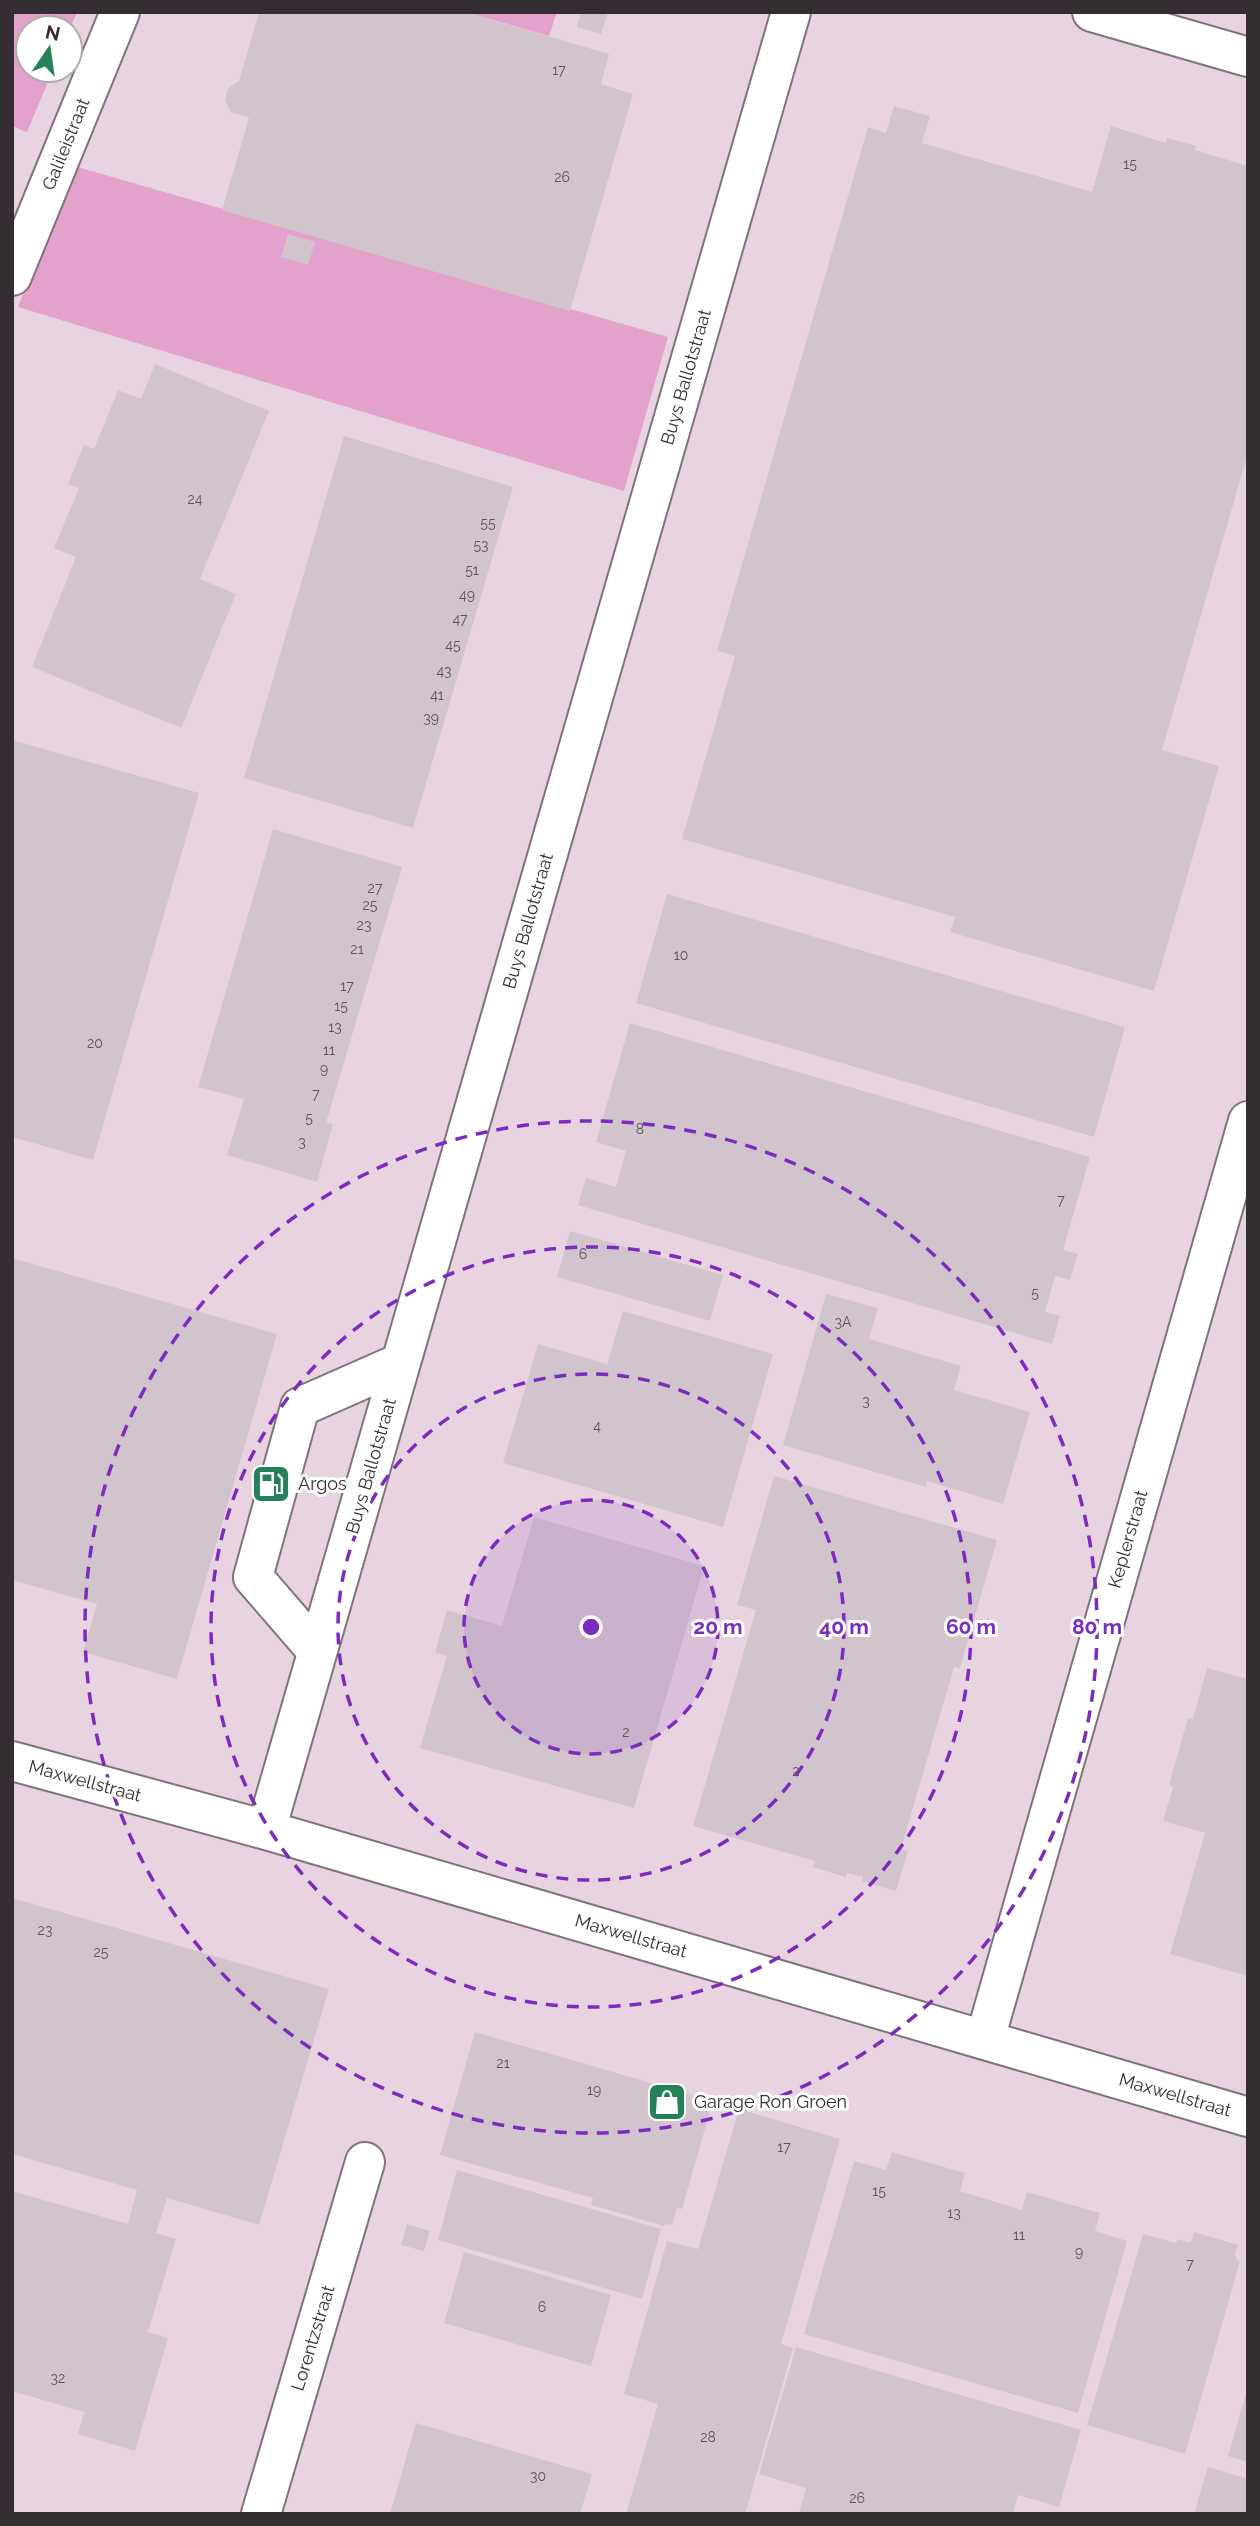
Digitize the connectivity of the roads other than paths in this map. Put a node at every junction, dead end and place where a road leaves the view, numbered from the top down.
1 (120, 12) edge
2 (791, 12) edge
3 (1092, 12) edge
4 (1248, 57) edge
5 (12, 276) edge
6 (1248, 1121) edge
7 (400, 1363) junction
8 (317, 1651) junction
9 (12, 1761) edge
10 (266, 1830) junction
11 (985, 2039) junction
12 (1248, 2117) edge
13 (365, 2162) dead end
14 (261, 2514) edge

1 - 5 street, Galileistraat
2 - 7 street, Buys Ballotstraat
3 - 4 street
6 - 11 street, Keplerstraat
7 - 8 street, Buys Ballotstraat
7 - 8 street
8 - 10 street, Buys Ballotstraat
9 - 10 street, Maxwellstraat
10 - 11 street, Maxwellstraat
11 - 12 street, Maxwellstraat
13 - 14 street, Lorentzstraat

